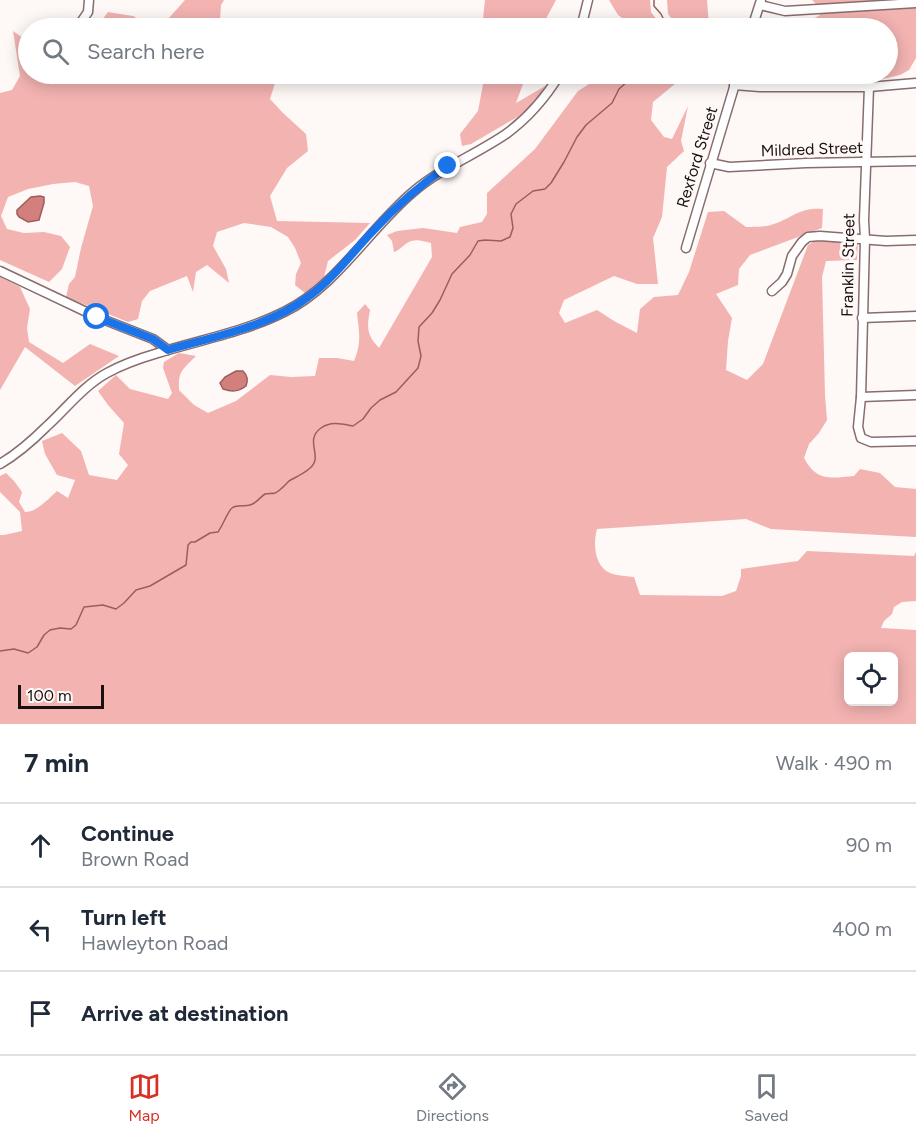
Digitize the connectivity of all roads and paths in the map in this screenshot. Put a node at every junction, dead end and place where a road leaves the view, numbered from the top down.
1 (89, 0) edge
2 (588, 0) edge
3 (761, 2) edge
4 (916, 3) edge
5 (85, 18) edge
6 (584, 18) edge
7 (755, 18) edge
8 (916, 83) edge
9 (554, 84) edge
10 (734, 85) joint
11 (869, 87) junction
12 (916, 161) edge
13 (866, 162) junction
14 (710, 163) junction
15 (865, 239) junction
16 (916, 240) edge
17 (686, 248) dead end
18 (0, 271) edge
19 (772, 291) dead end
20 (916, 316) edge
21 (862, 318) junction
22 (168, 350) junction
23 (916, 395) edge
24 (861, 397) junction
25 (916, 441) edge
26 (0, 464) edge

1 - 5 street
2 - 6 street
3 - 4 street
3 - 7 street
8 - 11 street
9 - 22 street
10 - 11 street
10 - 14 street, Rexford Street
11 - 13 street, Franklin Street
12 - 13 street, Mildred Street
13 - 14 street, Mildred Street
13 - 15 street, Franklin Street
14 - 17 street, Rexford Street
15 - 16 street
15 - 19 street
15 - 21 street, Franklin Street
18 - 22 street
20 - 21 street
21 - 24 street, Franklin Street
22 - 26 street
23 - 24 street
24 - 25 street, Franklin Street

